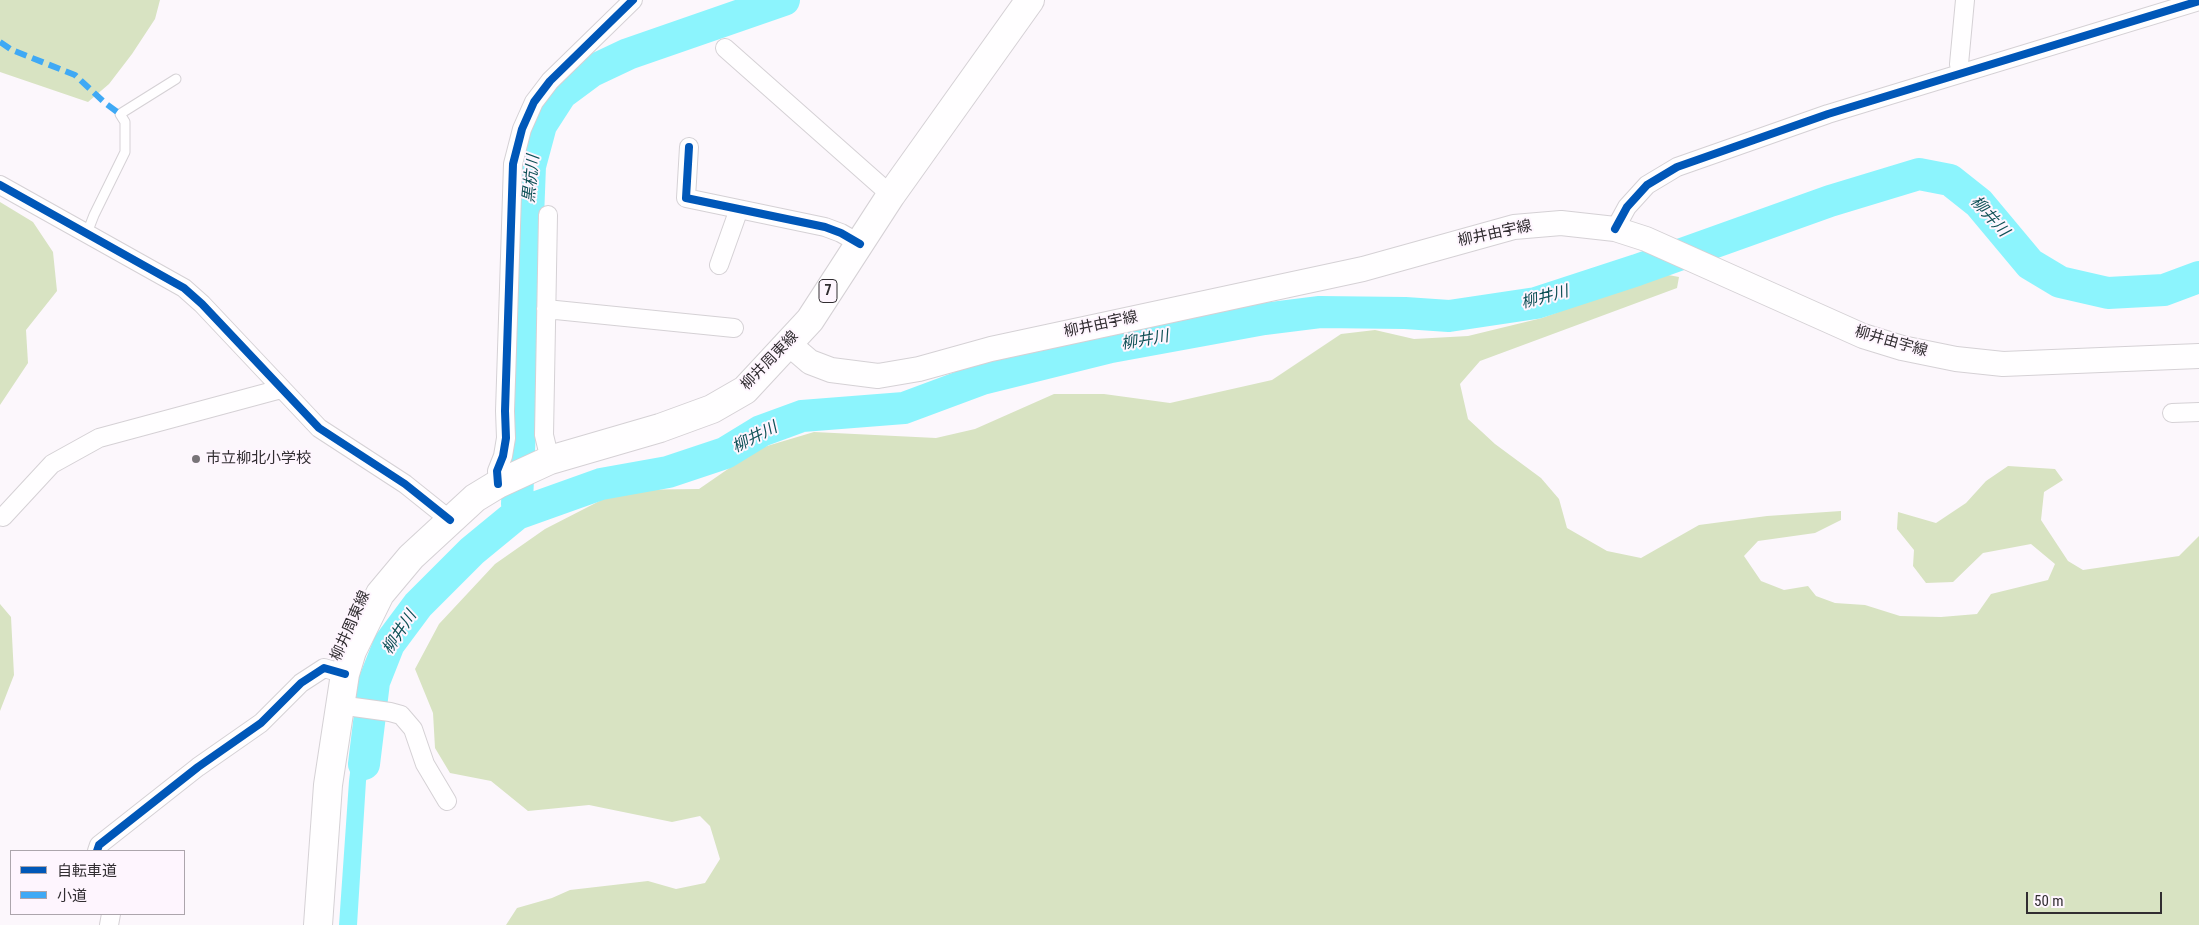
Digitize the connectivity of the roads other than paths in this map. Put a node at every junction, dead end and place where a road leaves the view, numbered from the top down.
1 (633, 0) edge
2 (1030, 0) edge
3 (1965, 0) edge
4 (2199, 1) edge
5 (725, 48) dead end
6 (1961, 73) junction
7 (176, 79) dead end
8 (689, 148) dead end
9 (0, 185) edge
10 (891, 195) junction
11 (739, 209) junction
12 (548, 215) dead end
13 (1614, 229) junction
14 (88, 233) junction
15 (860, 244) junction
16 (720, 265) dead end
17 (546, 309) junction
18 (734, 328) dead end
19 (789, 344) junction
20 (2199, 356) edge
21 (281, 389) junction
22 (2199, 412) edge
23 (2172, 413) dead end
24 (542, 463) junction
25 (500, 482) junction
26 (3, 517) dead end
27 (450, 520) junction
28 (345, 674) junction
29 (344, 706) junction
30 (447, 801) dead end
31 (97, 850) edge
32 (318, 925) edge

1 - 25 street
2 - 10 main road, 柳井周東線 / 7
3 - 6 street
4 - 6 street
5 - 10 street
6 - 13 street
7 - 14 lane
8 - 11 street
9 - 14 street
10 - 15 main road, 柳井周東線 / 7
11 - 15 street
11 - 16 street
12 - 17 street
13 - 19 main road, 柳井由宇線
13 - 20 main road, 柳井由宇線
14 - 21 street
15 - 19 main road, 柳井周東線 / 7
17 - 18 street
17 - 24 street
19 - 24 main road, 柳井周東線 / 7
21 - 26 street
21 - 27 street
22 - 23 street
24 - 25 main road, 柳井周東線 / 7
25 - 27 main road, 柳井周東線 / 7
27 - 28 main road, 柳井周東線 / 7
28 - 29 main road, 柳井周東線 / 7
28 - 31 street
29 - 30 street
29 - 32 main road, 柳井周東線 / 7

